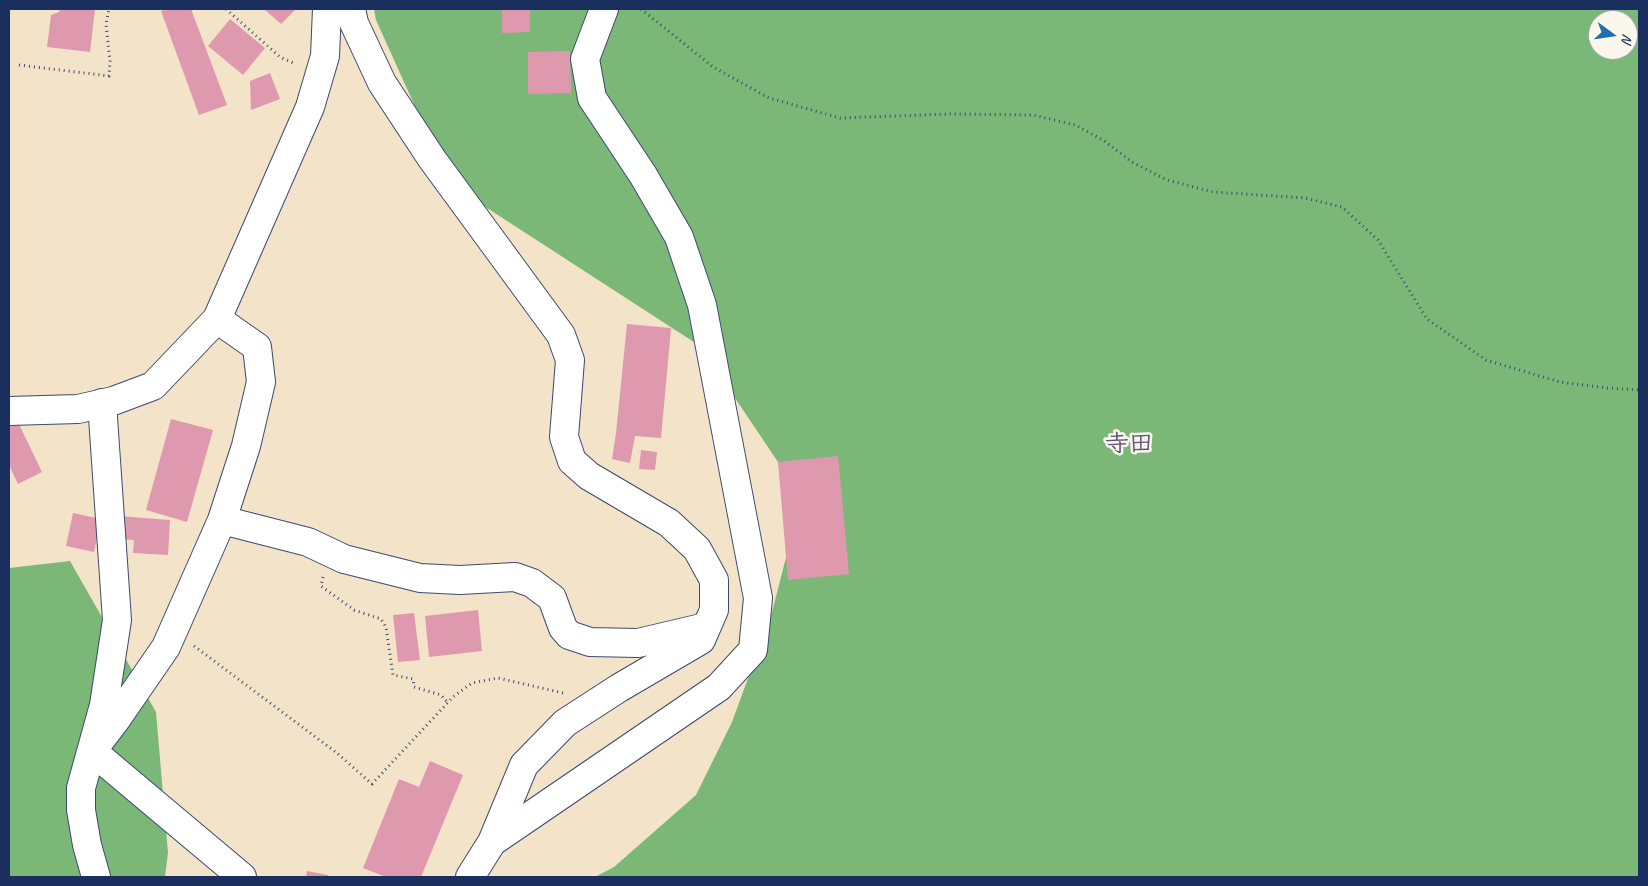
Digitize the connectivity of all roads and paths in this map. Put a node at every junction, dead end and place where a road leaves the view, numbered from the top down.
1 (108, 9) edge
2 (226, 9) edge
3 (327, 9) edge
4 (351, 9) edge
5 (604, 9) edge
6 (641, 9) edge
7 (19, 65) dead end
8 (320, 74) junction
9 (217, 319) junction
10 (1639, 390) edge
11 (102, 403) junction
12 (9, 411) edge
13 (222, 520) junction
14 (329, 552) junction
15 (707, 627) junction
16 (173, 630) junction
17 (598, 702) junction
18 (448, 703) junction
19 (92, 750) junction
20 (492, 842) junction
21 (96, 877) edge
22 (242, 877) edge
23 (470, 877) edge

1 - 7 path
2 - 8 path
3 - 8 street
4 - 15 street
5 - 20 street
6 - 10 path
8 - 9 street
9 - 11 street
9 - 13 street
11 - 12 street
11 - 19 street
13 - 14 street
13 - 16 street
14 - 15 street
14 - 18 path
15 - 17 street
16 - 18 path
16 - 19 street
17 - 18 path
17 - 20 street
19 - 21 street
19 - 22 street
20 - 23 street

